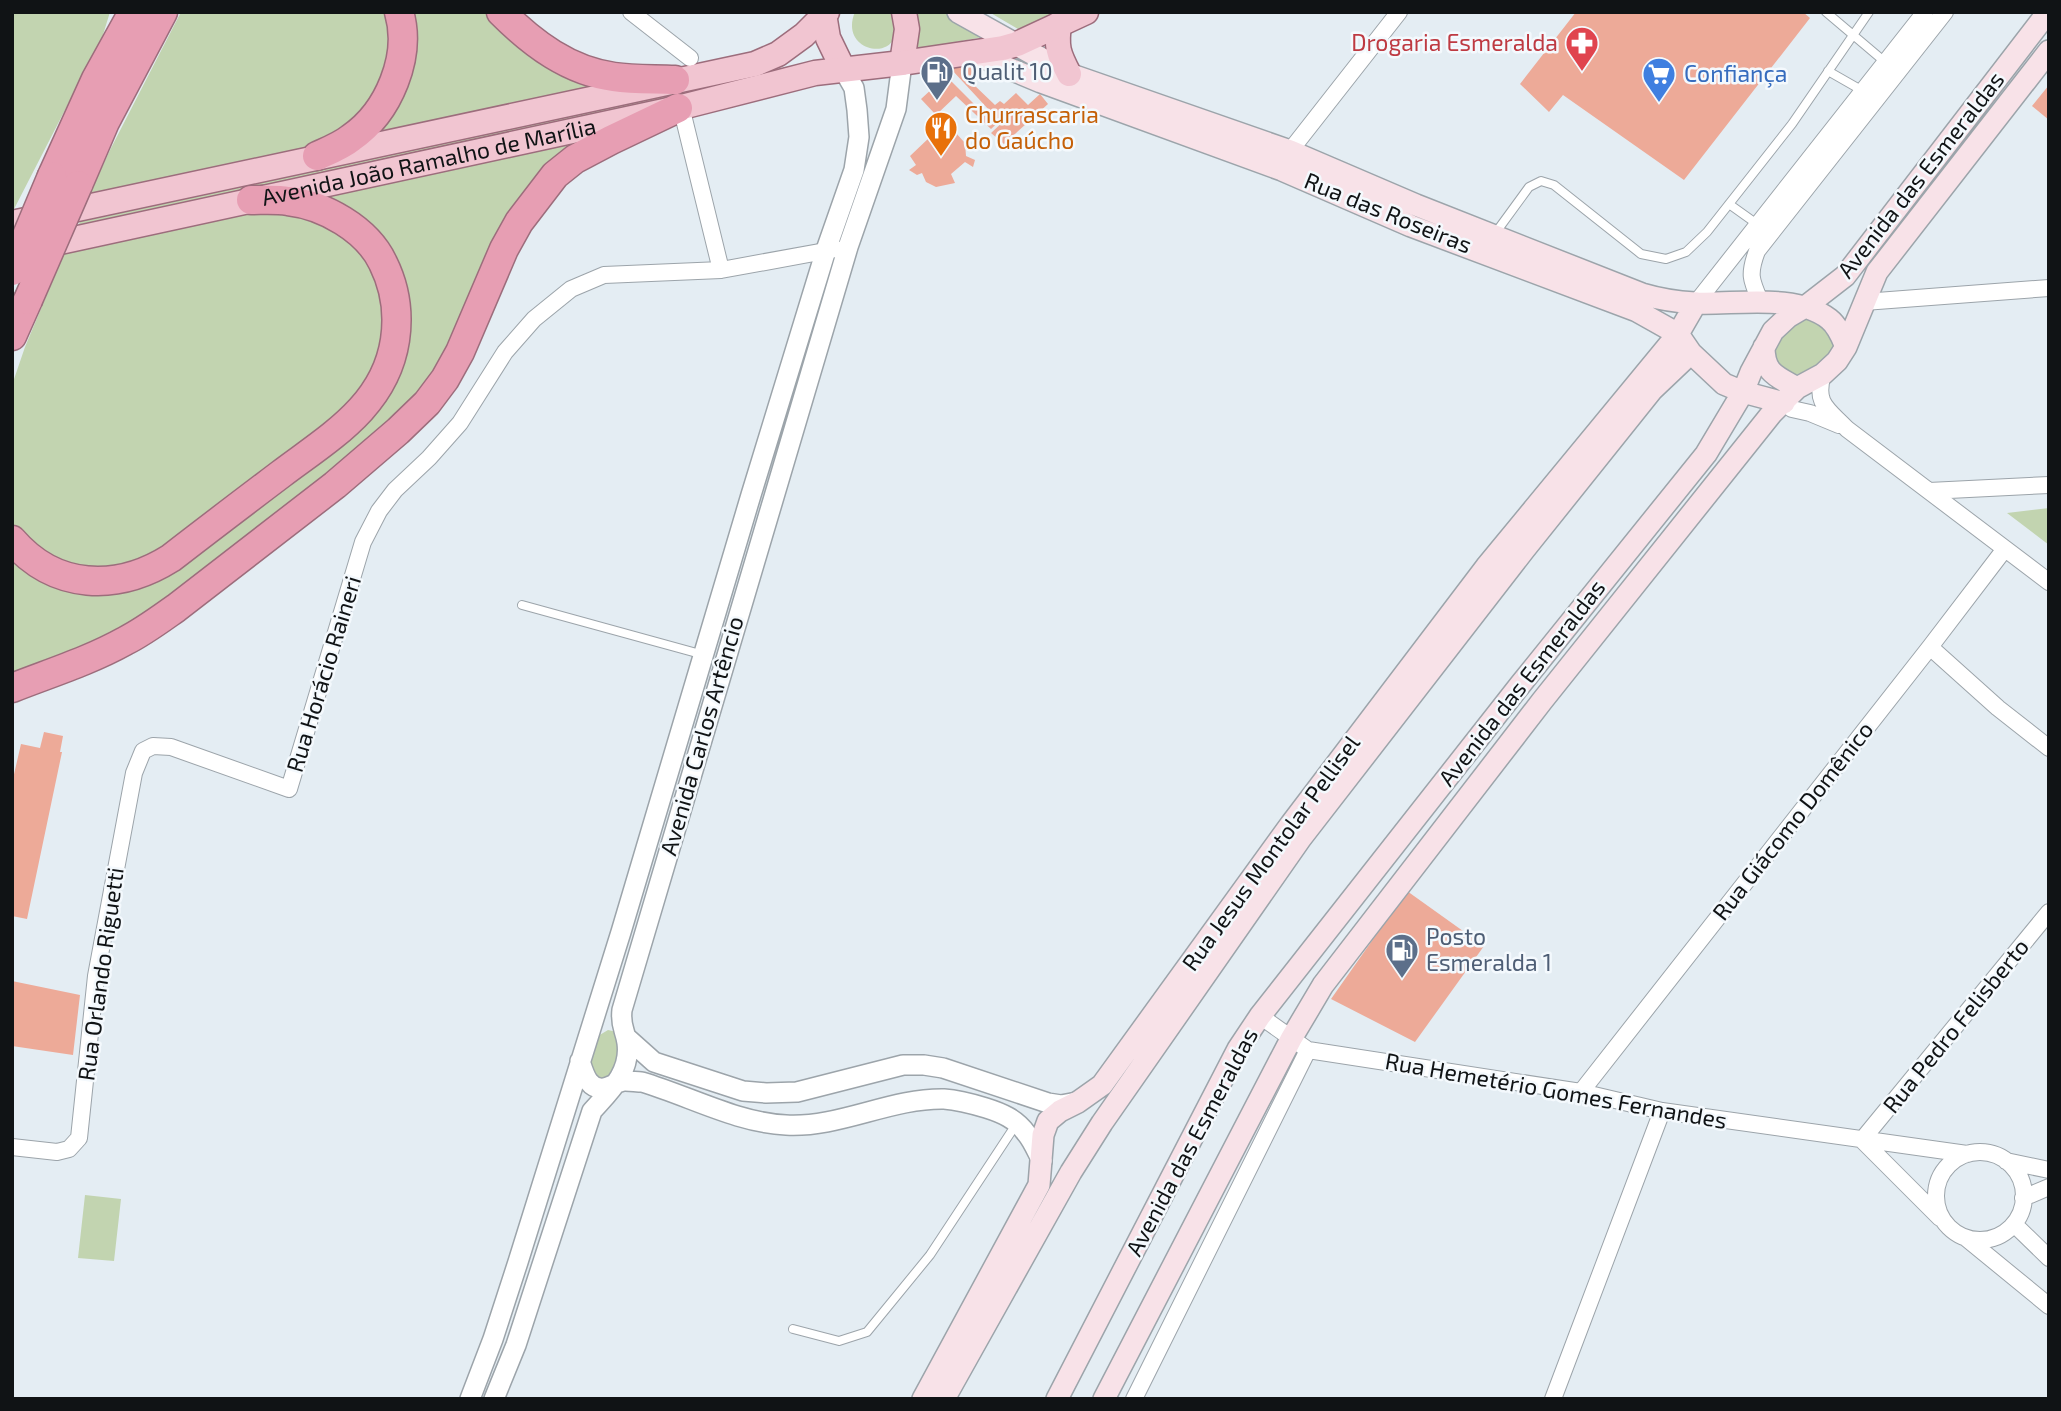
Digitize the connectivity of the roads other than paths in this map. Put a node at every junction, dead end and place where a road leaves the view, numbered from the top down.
1 (115, 12) edge
2 (133, 12) edge
3 (163, 12) edge
4 (399, 12) edge
5 (501, 12) edge
6 (631, 12) edge
7 (904, 12) edge
8 (958, 12) edge
9 (1086, 12) edge
10 (1399, 12) edge
11 (1826, 12) edge
12 (1869, 12) edge
13 (1925, 12) edge
14 (1945, 12) edge
15 (2048, 12) edge
16 (825, 13) edge
17 (1059, 24) junction
18 (1853, 35) junction
19 (1017, 44) junction
20 (2049, 51) edge
21 (972, 53) junction
22 (902, 63) junction
23 (1892, 67) junction
24 (682, 69) junction
25 (843, 69) junction
26 (1828, 71) junction
27 (1069, 74) junction
28 (96, 79) junction
29 (1863, 91) junction
30 (681, 113) junction
31 (317, 156) junction
32 (1286, 161) junction
33 (65, 180) junction
34 (251, 200) junction
35 (1729, 204) junction
36 (1413, 215) junction
37 (12, 223) edge
38 (1757, 224) junction
39 (1493, 236) junction
40 (848, 247) junction
41 (826, 250) junction
42 (12, 253) edge
43 (721, 270) junction
44 (12, 271) edge
45 (1563, 273) junction
46 (1831, 287) junction
47 (2049, 288) edge
48 (1864, 302) junction
49 (1696, 303) junction
50 (1761, 303) junction
51 (1805, 307) junction
52 (1678, 334) junction
53 (12, 336) edge
54 (1764, 347) junction
55 (1846, 347) junction
56 (1690, 353) junction
57 (1823, 374) junction
58 (1743, 392) junction
59 (1790, 395) junction
60 (1847, 429) junction
61 (2049, 485) edge
62 (1929, 491) junction
63 (751, 495) junction
64 (771, 503) junction
65 (12, 540) edge
66 (1517, 543) junction
67 (2004, 550) junction
68 (2049, 582) edge
69 (522, 605) dead end
70 (1930, 647) junction
71 (704, 655) junction
72 (1520, 685) junction
73 (12, 688) edge
74 (1542, 701) junction
75 (153, 746) joint
76 (2049, 748) edge
77 (2049, 912) edge
78 (1260, 1016) junction
79 (624, 1034) junction
80 (586, 1041) junction
81 (1300, 1044) junction
82 (580, 1061) junction
83 (618, 1082) junction
84 (1581, 1092) junction
85 (1078, 1102) junction
86 (1662, 1111) junction
87 (1017, 1123) junction
88 (1102, 1123) junction
89 (1862, 1140) junction
90 (12, 1147) edge
91 (1967, 1154) junction
92 (1042, 1161) junction
93 (2006, 1161) junction
94 (2049, 1170) edge
95 (1071, 1172) junction
96 (2049, 1187) edge
97 (2023, 1198) junction
98 (1944, 1222) junction
99 (2014, 1224) junction
100 (1966, 1238) junction
101 (2049, 1258) edge
102 (519, 1262) junction
103 (541, 1268) junction
104 (2049, 1306) edge
105 (793, 1329) dead end
106 (1136, 1397) edge
107 (470, 1399) edge
108 (494, 1399) edge
109 (923, 1399) edge
110 (944, 1399) edge
111 (1057, 1399) edge
112 (1104, 1399) edge
113 (1553, 1399) edge

1 - 28 highway
2 - 28 highway
3 - 33 highway
4 - 31 highway
5 - 24 highway
6 - 24 street
7 - 22 main road
8 - 19 main road, Rua das Roseiras
9 - 17 main road, Avenida João Ramalho de Marília
10 - 32 street
11 - 18 lane
12 - 18 lane
13 - 23 street
14 - 23 street
15 - 46 main road, Avenida das Esmeraldas
16 - 24 main road, Avenida João Ramalho de Marília
16 - 25 main road
17 - 19 main road, Avenida João Ramalho de Marília
17 - 27 main road
18 - 23 lane
18 - 26 lane
19 - 21 main road, Avenida João Ramalho de Marília
19 - 27 main road, Rua das Roseiras
20 - 48 main road, Avenida das Esmeraldas
21 - 22 main road, Avenida João Ramalho de Marília
21 - 32 main road, Rua das Roseiras
22 - 25 main road, Avenida João Ramalho de Marília
22 - 40 street, Avenida Carlos Artêncio
23 - 29 street
23 - 50 street
24 - 31 main road, Avenida João Ramalho de Marília
25 - 30 main road, Avenida João Ramalho de Marília
25 - 41 street, Avenida Carlos Artêncio
26 - 29 lane
26 - 35 lane
27 - 32 main road, Rua das Roseiras
28 - 33 highway
29 - 38 street
30 - 34 main road, Avenida João Ramalho de Marília
30 - 43 street
30 - 73 highway
31 - 37 main road, Avenida João Ramalho de Marília
32 - 36 main road, Rua das Roseiras
33 - 44 highway, bridge
33 - 53 highway, bridge
34 - 42 main road, Avenida João Ramalho de Marília
34 - 65 highway
35 - 38 lane
35 - 39 lane
36 - 39 main road, Rua das Roseiras
36 - 45 main road, Rua das Roseiras
38 - 49 street
39 - 45 main road, Rua das Roseiras
40 - 41 street
40 - 64 street, Avenida Carlos Artêncio
41 - 43 street
41 - 63 street, Avenida Carlos Artêncio
43 - 75 street, Rua Horácio Raineri
45 - 49 main road, Rua das Roseiras
45 - 52 main road, Rua das Roseiras
46 - 48 main road
46 - 51 main road, Avenida das Esmeraldas
47 - 48 street
48 - 55 main road, Avenida das Esmeraldas
49 - 50 main road, Rua das Roseiras
49 - 52 main road, Rua Jesus Montolar Pellisel
50 - 51 main road, Rua das Roseiras
51 - 54 main road, Avenida das Esmeraldas
51 - 55 main road
52 - 56 main road, Rua das Roseiras
52 - 66 main road, Rua Jesus Montolar Pellisel
54 - 58 main road, Avenida das Esmeraldas
54 - 59 main road
55 - 57 main road
56 - 58 main road, Rua das Roseiras
56 - 66 main road, Rua Jesus Montolar Pellisel
57 - 59 main road
57 - 60 street
58 - 59 main road, Rua das Roseiras
58 - 72 main road, Avenida das Esmeraldas
59 - 60 street
59 - 74 main road, Avenida das Esmeraldas
60 - 62 street
61 - 62 street
62 - 67 street
63 - 64 street
63 - 71 street, Avenida Carlos Artêncio
64 - 79 street, Avenida Carlos Artêncio
66 - 85 main road, Rua Jesus Montolar Pellisel
66 - 88 main road, Rua Jesus Montolar Pellisel
67 - 68 street
67 - 70 street, Rua Giácomo Domênico
69 - 71 lane
70 - 76 street
70 - 84 street, Rua Giácomo Domênico
71 - 80 street, Avenida Carlos Artêncio
72 - 74 main road
72 - 78 main road, Avenida das Esmeraldas
74 - 81 main road, Avenida das Esmeraldas
75 - 90 street, Rua Orlando Riguetti
77 - 89 street, Rua Pedro Felisberto
78 - 81 street, Rua Hemetério Gomes Fernandes
78 - 111 main road, Avenida das Esmeraldas
79 - 80 street
79 - 83 street, Avenida Carlos Artêncio
79 - 85 street
80 - 82 street, Avenida Carlos Artêncio
81 - 84 street, Rua Hemetério Gomes Fernandes
81 - 106 street
81 - 112 main road, Avenida das Esmeraldas
82 - 83 street
82 - 102 street, Avenida Carlos Artêncio
83 - 87 street
83 - 103 street, Avenida Carlos Artêncio
84 - 86 street, Rua Hemetério Gomes Fernandes
85 - 88 main road
85 - 92 main road, Rua Jesus Montolar Pellisel
86 - 89 street, Rua Hemetério Gomes Fernandes
86 - 113 street
87 - 92 street
87 - 105 lane
88 - 95 main road, Rua Jesus Montolar Pellisel
89 - 91 street, Rua Hemetério Gomes Fernandes
89 - 98 street
91 - 93 street, Rua Hemetério Gomes Fernandes
91 - 98 street
92 - 95 main road
92 - 109 main road, Rua Jesus Montolar Pellisel
93 - 94 street, Rua Hemetério Gomes Fernandes
93 - 97 street
95 - 110 main road, Rua Jesus Montolar Pellisel
96 - 97 street
97 - 99 street
98 - 100 street
99 - 100 street
99 - 101 street
100 - 104 street
102 - 103 street
102 - 107 street, Avenida Carlos Artêncio
103 - 108 street, Avenida Carlos Artêncio

